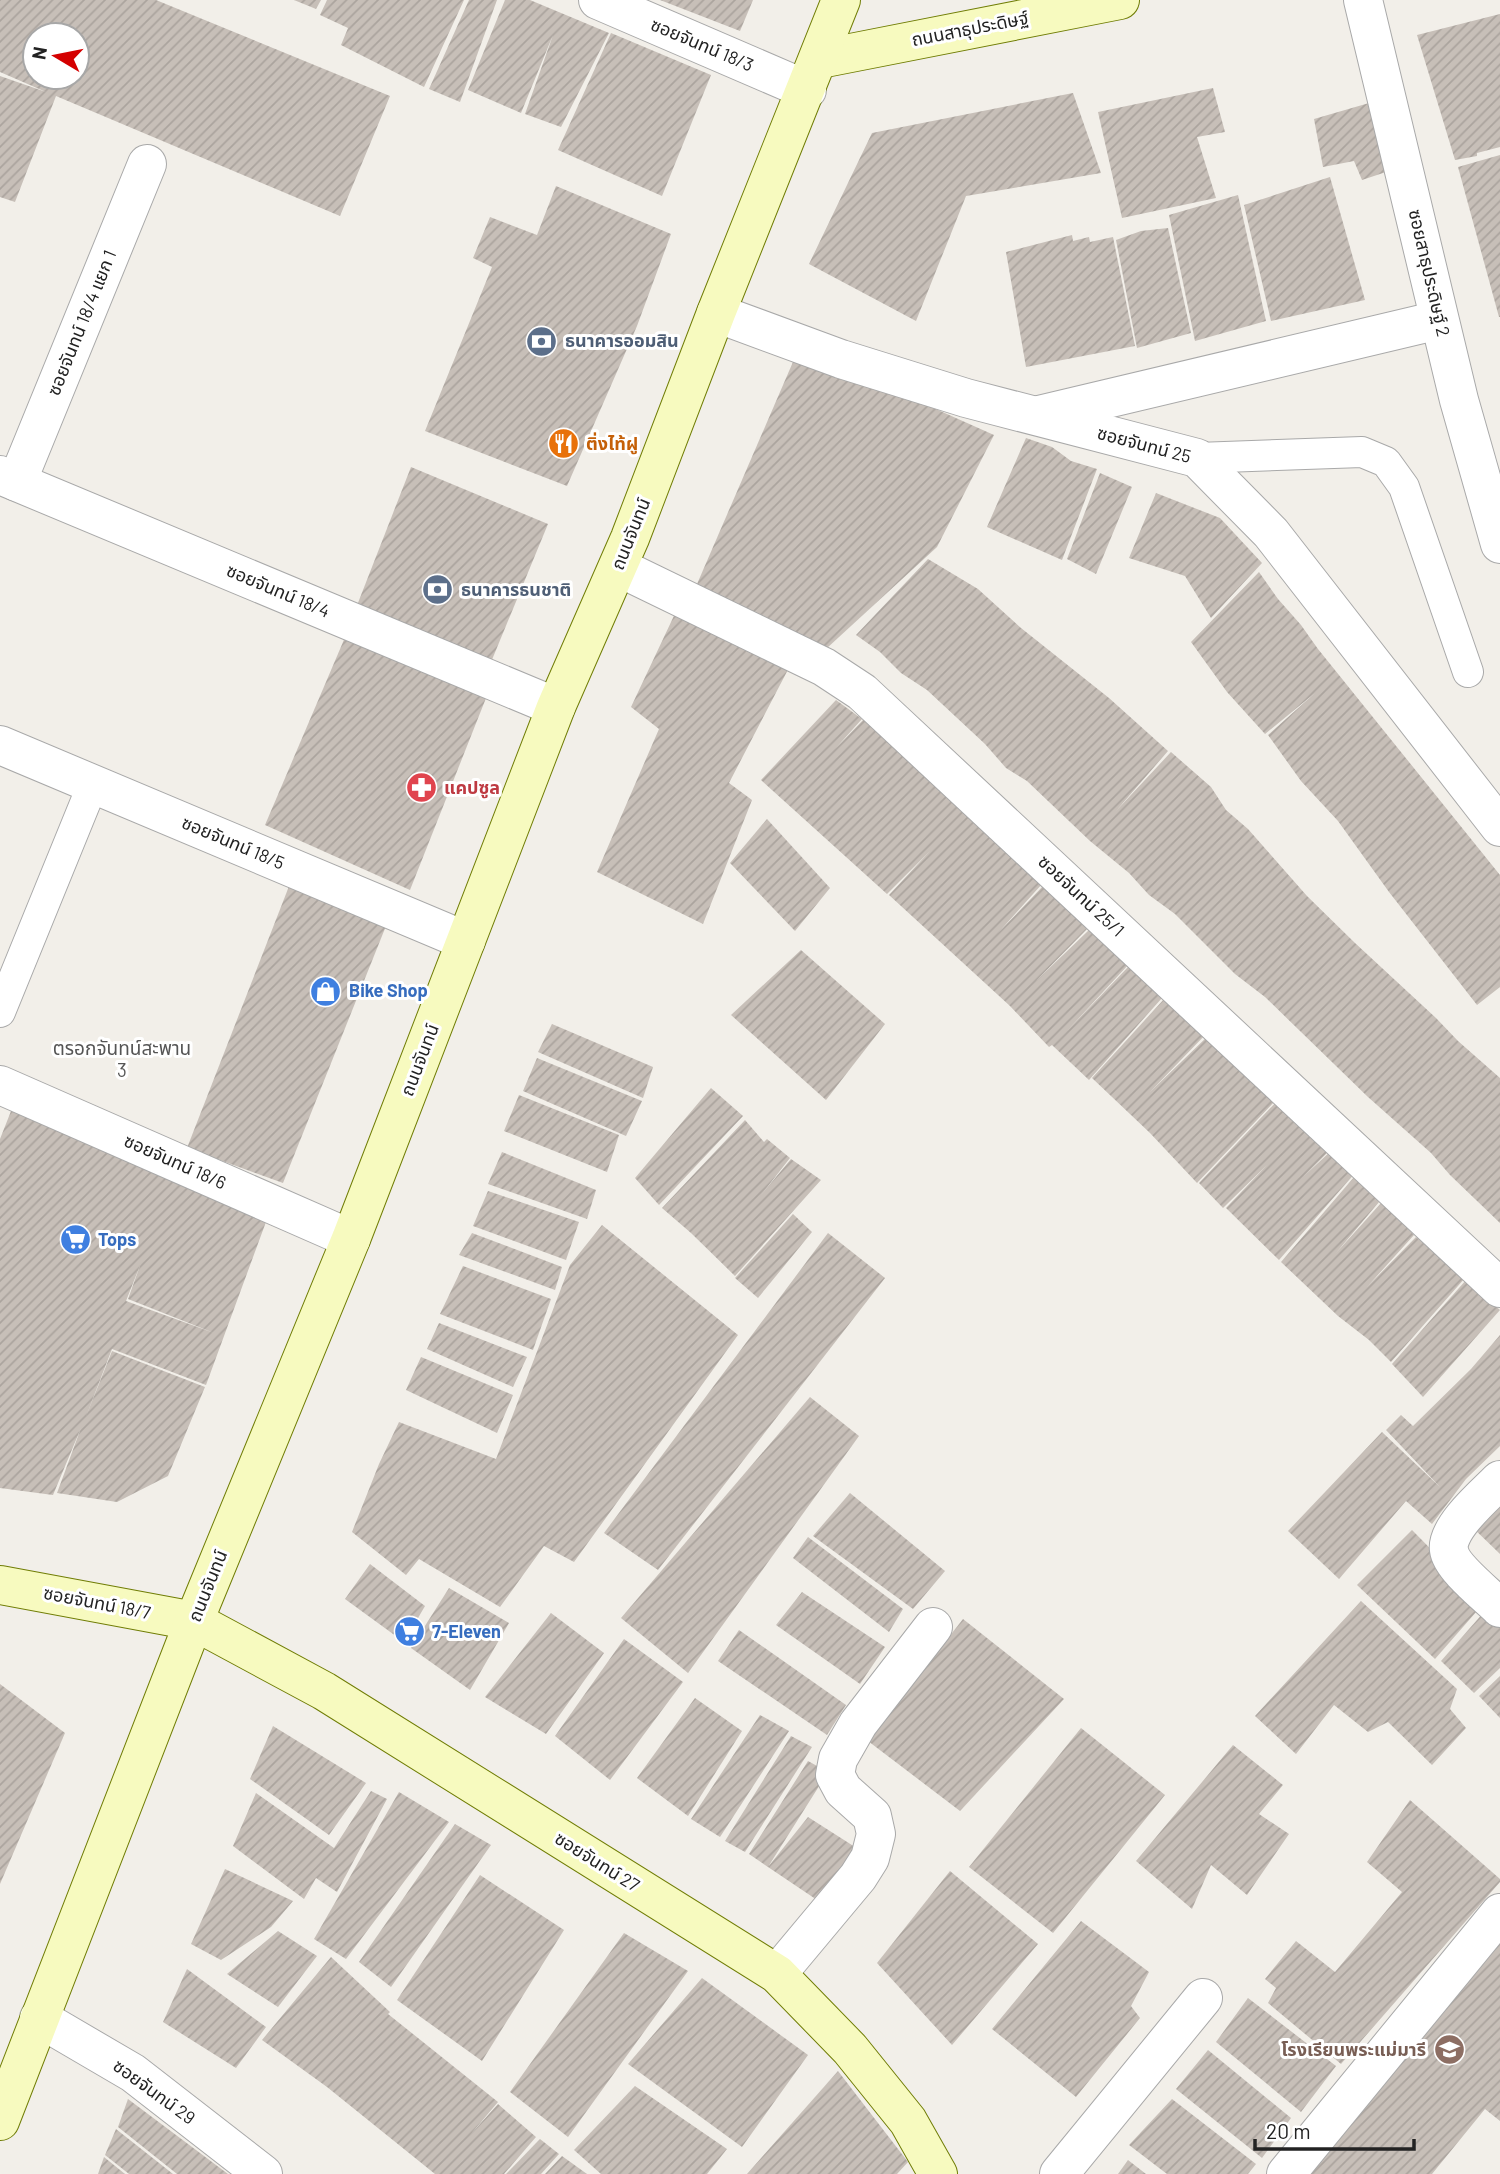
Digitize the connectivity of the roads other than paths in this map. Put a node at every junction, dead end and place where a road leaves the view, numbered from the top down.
1 (598, 0) edge
2 (841, 0) edge
3 (1120, 0) edge
4 (1363, 0) edge
5 (1043, 6) edge
6 (813, 74) junction
7 (147, 164) dead end
8 (716, 313) junction
9 (1439, 320) junction
10 (1035, 416) junction
11 (1197, 458) junction
12 (8, 479) edge
13 (1500, 544) edge
14 (618, 567) junction
15 (1468, 671) dead end
16 (556, 707) junction
17 (0, 745) edge
18 (93, 784) junction
19 (1500, 827) edge
20 (466, 941) junction
21 (0, 1012) edge
22 (0, 1085) edge
23 (351, 1239) junction
24 (1500, 1288) edge
25 (1500, 1480) edge
26 (0, 1585) edge
27 (1500, 1608) edge
28 (194, 1621) junction
29 (933, 1627) dead end
30 (1500, 1913) edge
31 (777, 1974) junction
32 (1203, 1998) dead end
33 (39, 2018) junction
34 (0, 2121) edge
35 (263, 2174) edge
36 (938, 2174) edge
37 (1059, 2174) edge
38 (1286, 2174) edge

1 - 6 street, ซอยจันทน์ 18/3
2 - 6 main road, ถนนจันทน์
3 - 5 main road, ถนนสาธุประดิษฐ์
4 - 9 street, ซอยสาธุประดิษฐ์ 2
5 - 6 main road, ถนนสาธุประดิษฐ์
6 - 8 main road, ถนนจันทน์
7 - 12 street, ซอยจันทน์ 18/4 แยก 1
8 - 10 street, ซอยจันทน์ 25
8 - 14 main road, ถนนจันทน์
9 - 10 street
9 - 13 street, ซอยสาธุประดิษฐ์ 2
10 - 11 street, ซอยจันทน์ 25
11 - 15 lane
11 - 19 street, ซอยจันทน์ 25
12 - 16 street, ซอยจันทน์ 18/4
14 - 16 main road, ถนนจันทน์
14 - 24 street, ซอยจันทน์ 25/1
16 - 20 main road, ถนนจันทน์
17 - 18 street, ซอยจันทน์ 18/5
18 - 20 street, ซอยจันทน์ 18/5
18 - 21 lane
20 - 23 main road, ถนนจันทน์
22 - 23 street, ซอยจันทน์ 18/6
23 - 28 main road, ถนนจันทน์
25 - 27 street
26 - 28 main road, ซอยจันทน์ 18/7
28 - 31 main road, ซอยจันทน์ 27
28 - 33 main road, ถนนจันทน์
29 - 31 street
30 - 38 street
31 - 36 main road, ซอยจันทน์ 27
32 - 37 street
33 - 34 main road, ถนนจันทน์
33 - 35 street, ซอยจันทน์ 29

